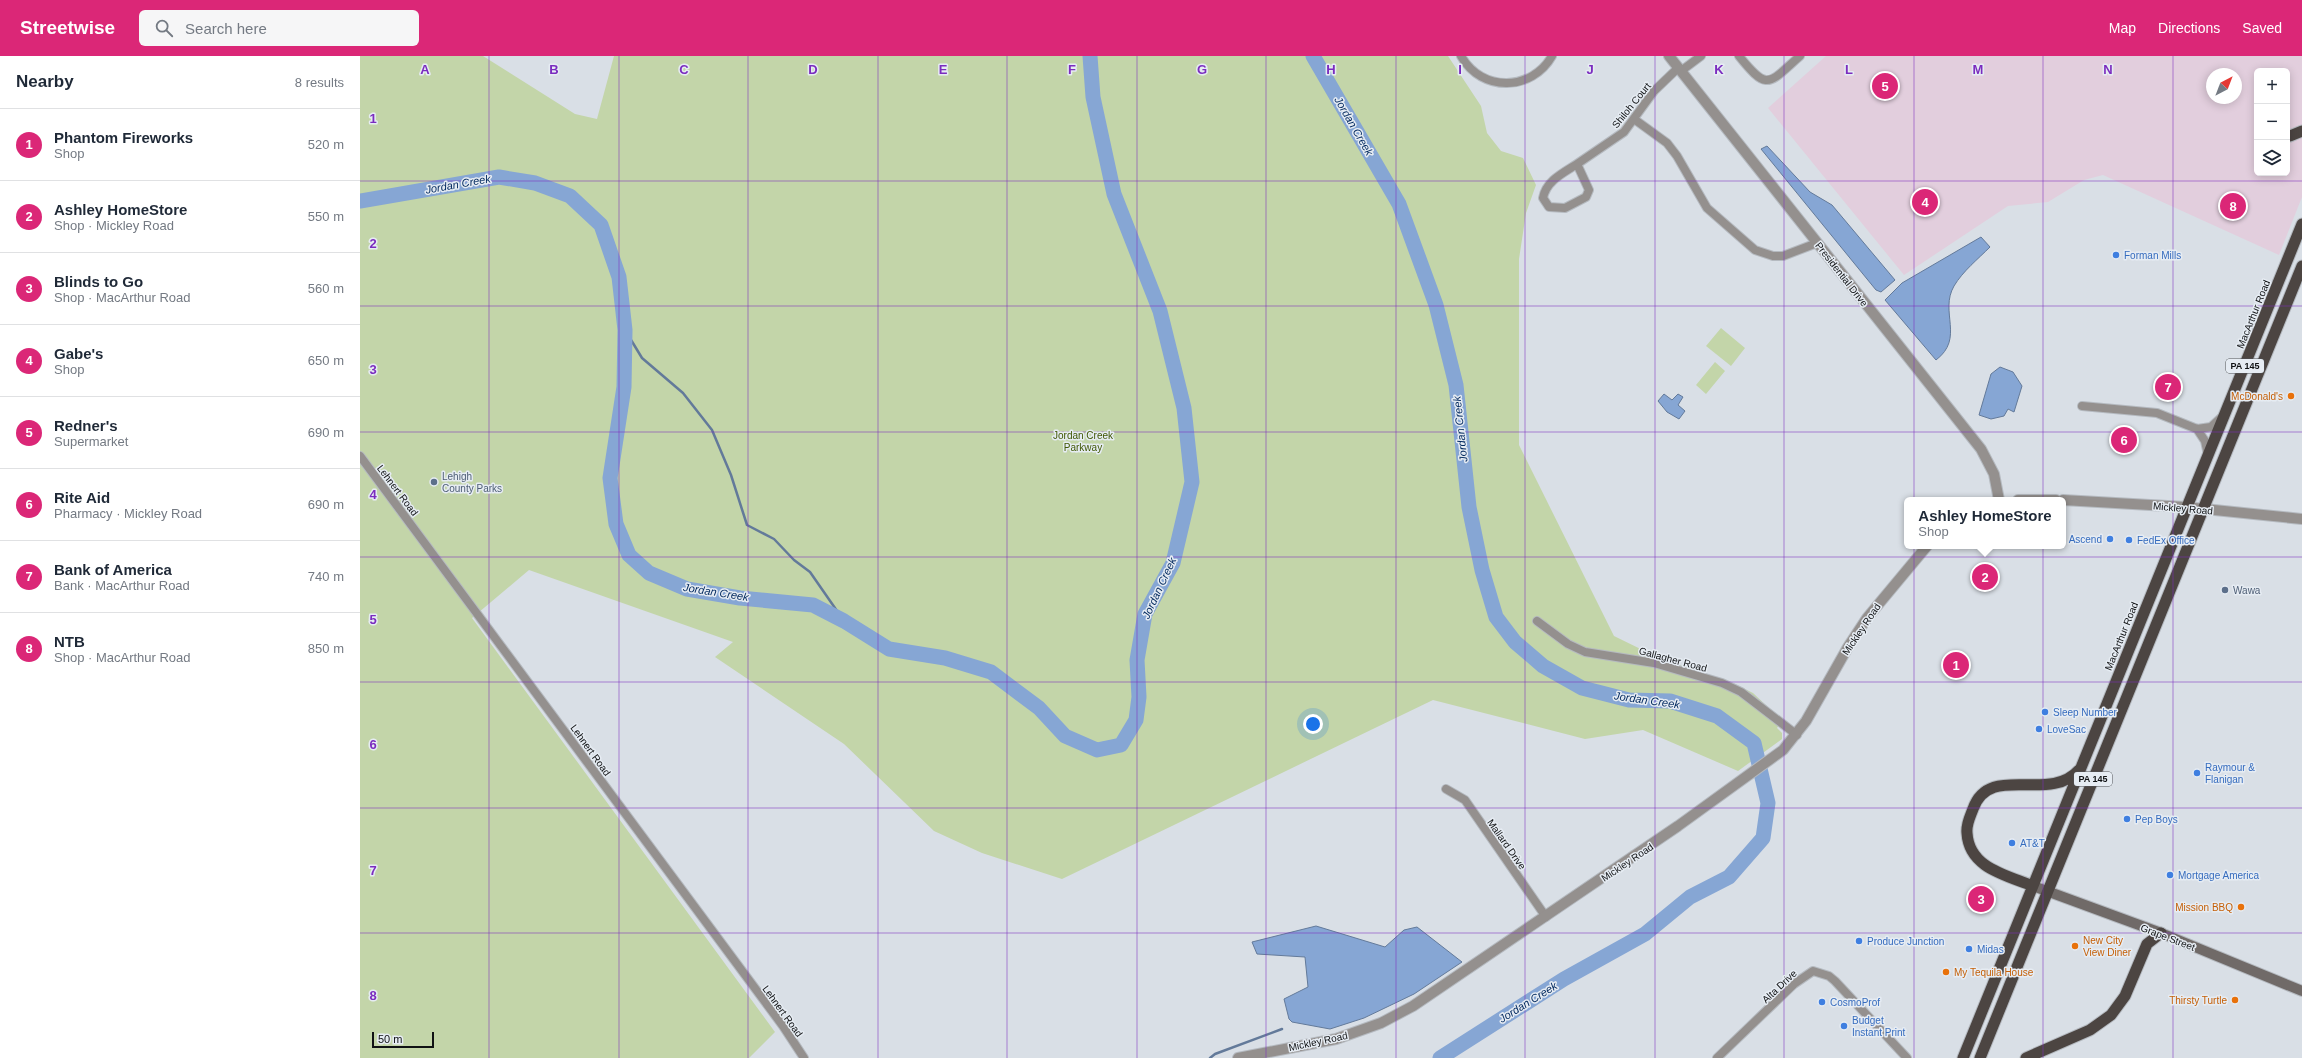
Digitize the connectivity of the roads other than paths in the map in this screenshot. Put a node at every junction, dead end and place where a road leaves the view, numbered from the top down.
1 (1461, 56) edge
2 (1552, 56) edge
3 (1669, 56) edge
4 (1701, 56) edge
5 (1739, 56) edge
6 (1800, 56) edge
7 (1680, 70) junction
8 (1634, 119) junction
9 (2302, 131) edge
10 (2290, 136) dead end
11 (1577, 164) junction
12 (2302, 224) edge
13 (1817, 243) junction
14 (2302, 266) edge
15 (2082, 406) dead end
16 (2225, 414) junction
17 (2197, 428) junction
18 (2208, 455) junction
19 (360, 456) edge
20 (1998, 497) edge
21 (2066, 500) edge
22 (2187, 507) junction
23 (2203, 509) junction
24 (2302, 519) edge
25 (1925, 549) edge
26 (1537, 621) dead end
27 (1796, 735) junction
28 (2081, 768) junction
29 (1446, 789) dead end
30 (2033, 886) junction
31 (2049, 892) junction
32 (1546, 917) junction
33 (2161, 933) junction
34 (2302, 991) edge
35 (804, 1058) edge
36 (1238, 1058) edge
37 (1717, 1058) edge
38 (1907, 1058) edge
39 (1962, 1058) edge
40 (1980, 1058) edge
41 (2026, 1058) edge

1 - 2 street
3 - 7 street, Presidential Drive
4 - 7 street, Shiloh Court
5 - 6 street
7 - 8 street, Shiloh Court
7 - 13 street, Presidential Drive
8 - 11 street, Shiloh Court
8 - 13 street
9 - 10 highway
11 - 11 street, Shiloh Court
12 - 16 highway, MacArthur Road / PA 145
13 - 20 street, Presidential Drive
14 - 23 highway, PA 145
15 - 17 street
16 - 17 street
16 - 18 highway, MacArthur Road / PA 145
17 - 18 street
18 - 22 highway, MacArthur Road / PA 145
19 - 35 street, Lehnert Road
21 - 22 street, Mickley Road
22 - 23 street, Mickley Road
22 - 28 highway, MacArthur Road / PA 145
23 - 24 street, Mickley Road
23 - 31 highway, PA 145
25 - 27 street, Mickley Road
26 - 27 street, Gallagher Road
27 - 32 street, Mickley Road
28 - 30 highway, MacArthur Road / PA 145
28 - 30 highway
29 - 32 street, Mallard Drive
30 - 31 main road, Grape Street
30 - 39 highway, MacArthur Road / PA 145
31 - 33 main road, Grape Street
31 - 40 highway, PA 145
32 - 36 street, Mickley Road
33 - 34 main road, Grape Street
33 - 41 highway
37 - 38 street, Alta Drive

